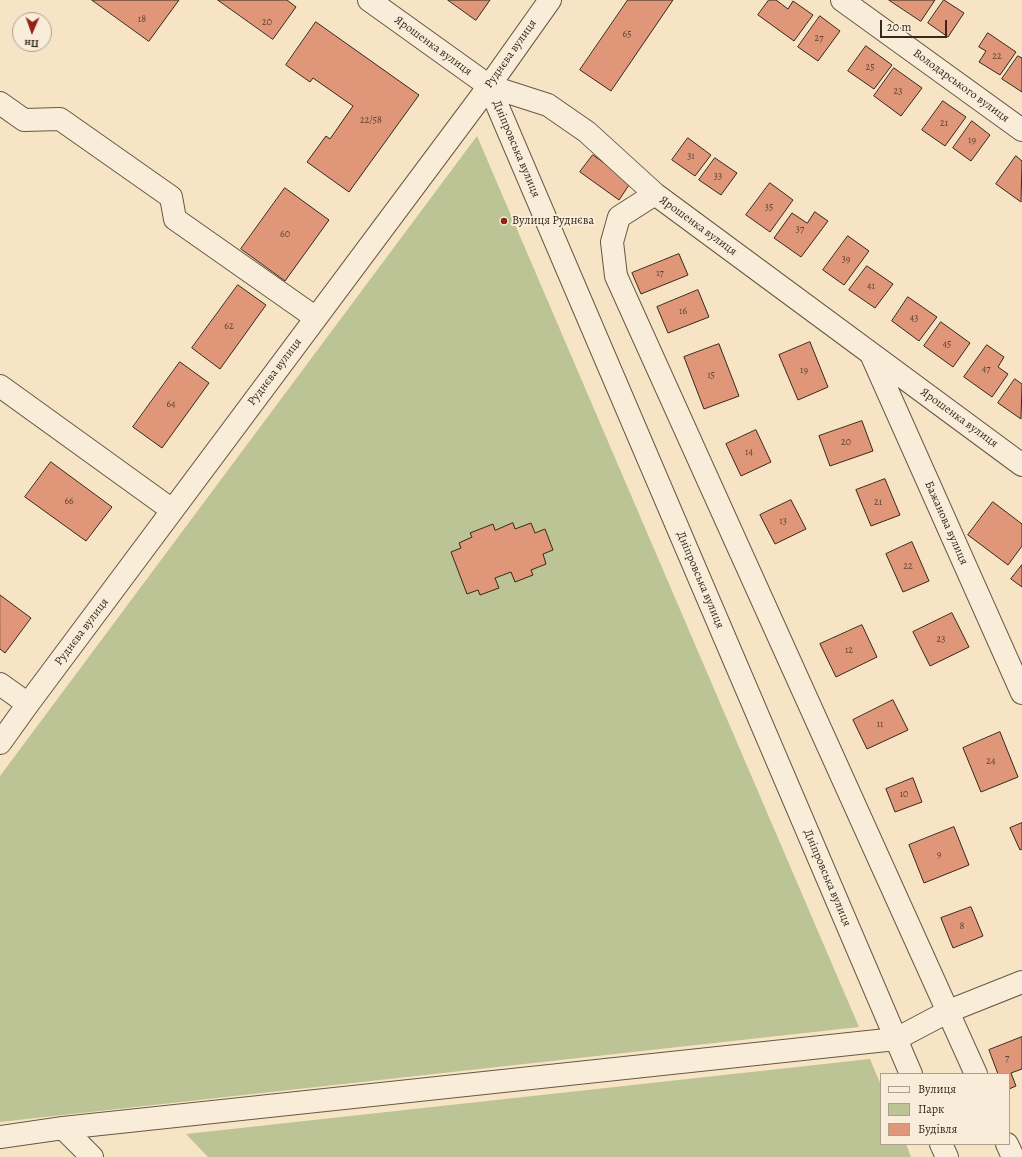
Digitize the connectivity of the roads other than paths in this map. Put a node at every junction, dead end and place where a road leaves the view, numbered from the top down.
1 (369, 0) edge
2 (550, 0) edge
3 (842, 0) edge
4 (489, 86) junction
5 (0, 103) edge
6 (1022, 130) edge
7 (655, 194) junction
8 (316, 318) junction
9 (871, 353) junction
10 (0, 386) edge
11 (1022, 464) edge
12 (172, 510) junction
13 (0, 684) edge
14 (1022, 693) edge
15 (28, 704) junction
16 (0, 743) edge
17 (1022, 982) edge
18 (949, 1011) junction
19 (896, 1039) junction
20 (911, 1073) edge
21 (976, 1073) edge
22 (63, 1128) junction
23 (0, 1137) edge
24 (941, 1145) edge
25 (1007, 1145) edge
26 (92, 1157) edge
27 (946, 1157) edge
28 (1013, 1157) edge

1 - 4 street, Ярошенка вулиця
2 - 4 street, Руднєва вулиця
3 - 6 street, Володарського вулиця
4 - 7 street, Ярошенка вулиця
4 - 8 street, Руднєва вулиця
4 - 19 street, Дніпровська вулиця
5 - 8 street
7 - 9 street, Ярошенка вулиця
7 - 18 street
8 - 12 street, Руднєва вулиця
9 - 11 street, Ярошенка вулиця
9 - 14 street, Бажанова вулиця
10 - 12 street
12 - 15 street, Руднєва вулиця
13 - 15 street
15 - 16 street, Руднєва вулиця
17 - 18 street
18 - 19 street
18 - 21 street
19 - 20 street, Дніпровська вулиця
19 - 22 street
22 - 23 street
22 - 26 street
24 - 27 street
25 - 28 street

